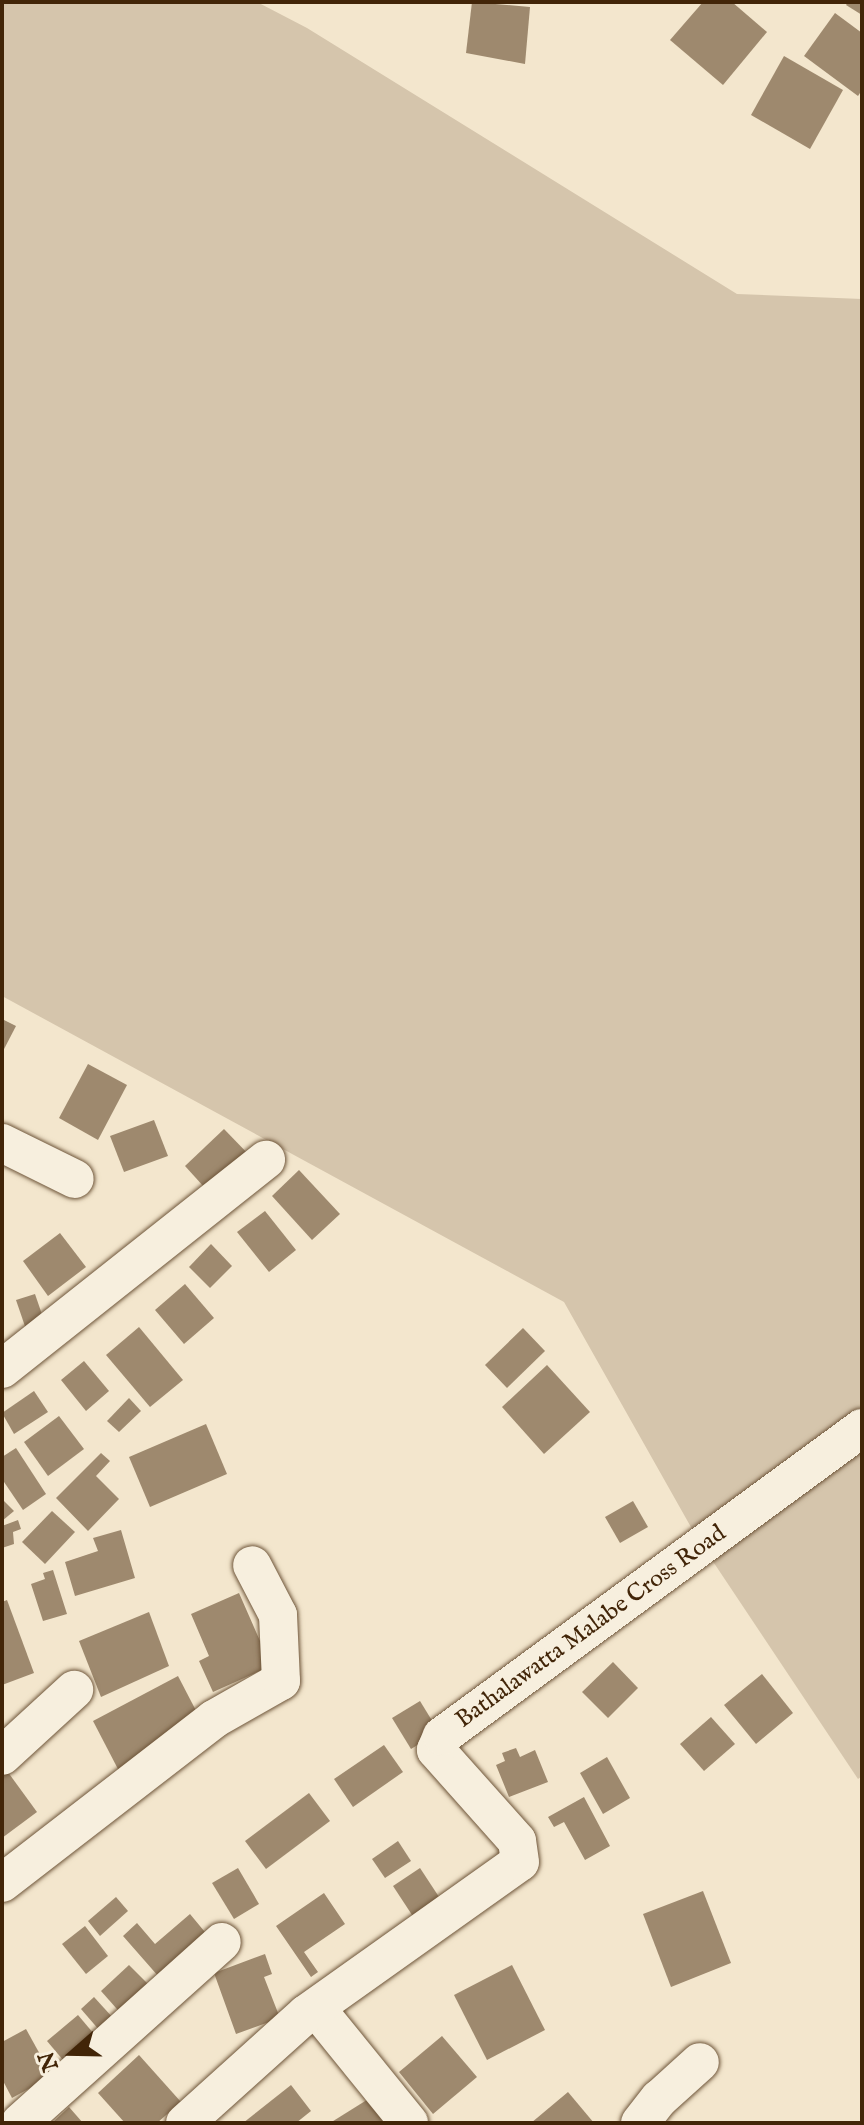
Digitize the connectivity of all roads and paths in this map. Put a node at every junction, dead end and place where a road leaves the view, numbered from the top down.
1 (2, 1143) edge
2 (266, 1160) dead end
3 (75, 1179) dead end
4 (2, 1369) edge
5 (862, 1428) edge
6 (252, 1565) dead end
7 (74, 1690) dead end
8 (2, 1756) edge
9 (2, 1883) edge
10 (222, 1942) dead end
11 (316, 2008) junction
12 (700, 2062) dead end
13 (20, 2123) edge
14 (185, 2123) edge
15 (409, 2123) edge
16 (640, 2123) edge

1 - 3 street
2 - 4 street
5 - 11 street, Bathalawatta Malabe Cross Road
6 - 9 street
7 - 8 street
10 - 13 street
11 - 14 street, Bathalawatta Malabe Cross Road
11 - 15 street
12 - 16 street

